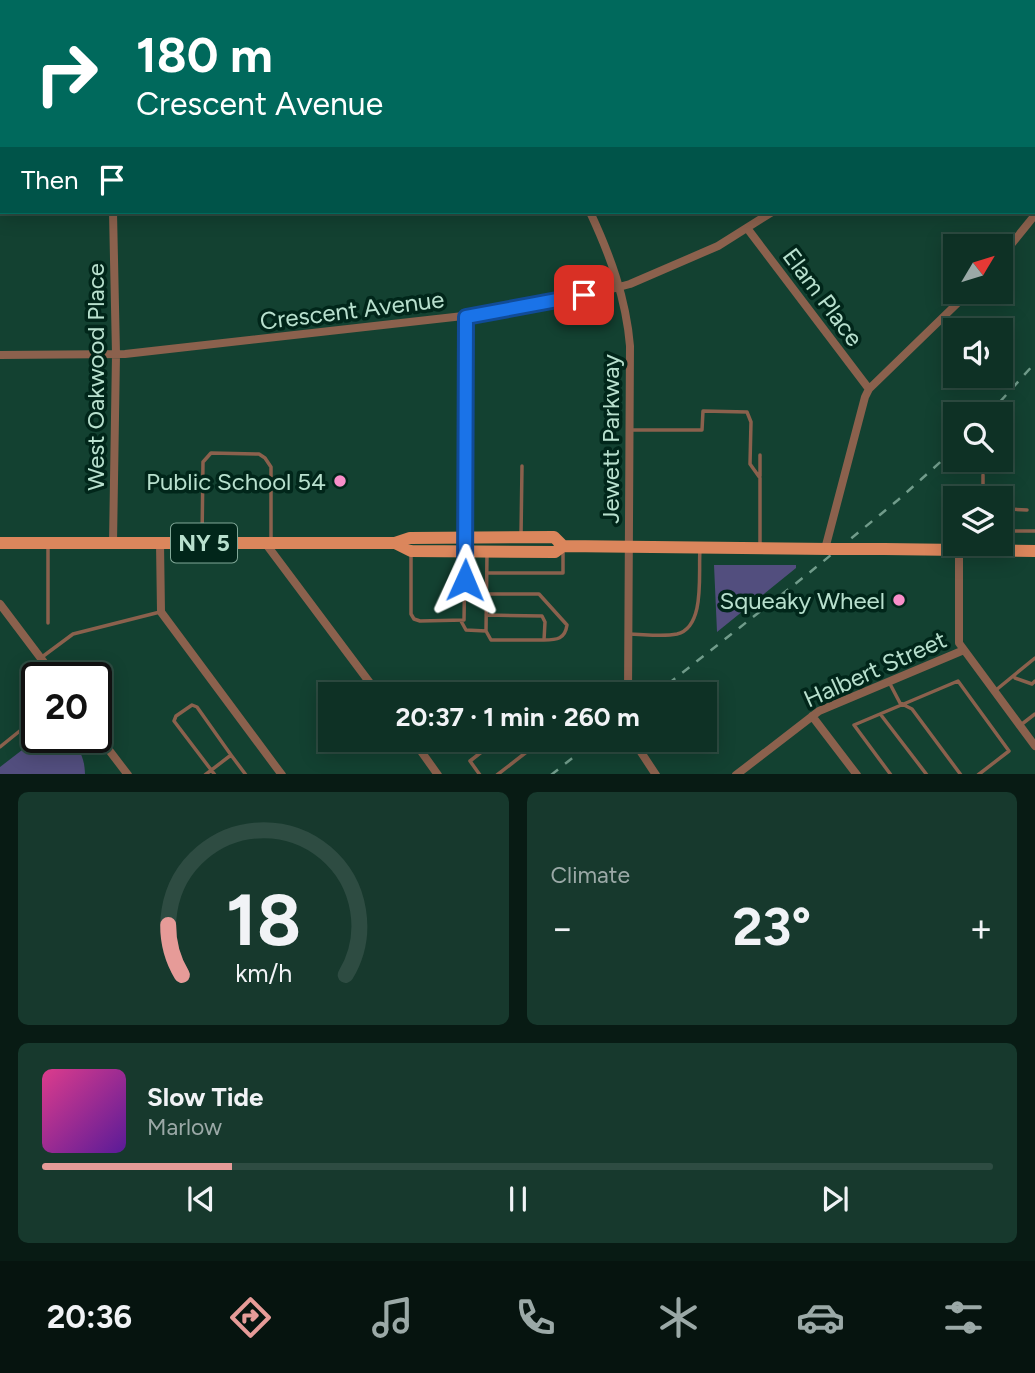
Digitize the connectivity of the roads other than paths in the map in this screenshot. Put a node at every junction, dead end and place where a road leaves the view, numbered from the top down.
1 (113, 214) edge
2 (591, 214) edge
3 (769, 214) edge
4 (1035, 215) edge
5 (747, 228) junction
6 (1013, 242) edge
7 (619, 287) junction
8 (956, 304) edge
9 (466, 317) junction
10 (116, 354) junction
11 (0, 355) edge
12 (869, 389) junction
13 (630, 430) junction
14 (760, 454) dead end
15 (522, 466) dead end
16 (982, 475) dead end
17 (760, 478) junction
18 (983, 486) edge
19 (1013, 509) edge
20 (1027, 510) dead end
21 (1013, 531) edge
22 (1035, 531) edge
23 (465, 537) junction
24 (522, 538) junction
25 (0, 543) edge
26 (48, 543) junction
27 (113, 543) junction
28 (160, 543) junction
29 (202, 543) junction
30 (395, 543) junction
31 (269, 544) junction
32 (943, 545) edge
33 (563, 546) junction
34 (629, 547) junction
35 (701, 548) junction
36 (760, 548) junction
37 (827, 549) junction
38 (1013, 550) edge
39 (411, 551) junction
40 (487, 551) junction
41 (1035, 551) edge
42 (465, 552) junction
43 (957, 556) edge
44 (487, 573) junction
45 (487, 594) junction
46 (0, 604) edge
47 (161, 612) junction
48 (486, 615) junction
49 (461, 621) junction
50 (48, 623) dead end
51 (486, 631) junction
52 (628, 634) junction
53 (544, 640) junction
54 (964, 650) junction
55 (40, 658) junction
56 (1035, 658) edge
57 (43, 662) edge
58 (1014, 677) junction
59 (1035, 681) edge
60 (370, 682) edge
61 (628, 682) edge
62 (889, 682) junction
63 (995, 692) junction
64 (900, 703) junction
65 (1035, 714) edge
66 (881, 715) junction
67 (812, 716) junction
68 (1020, 726) junction
69 (21, 730) edge
70 (1035, 746) edge
71 (0, 747) edge
72 (422, 752) edge
73 (481, 752) edge
74 (527, 752) edge
75 (640, 752) edge
76 (111, 753) edge
77 (231, 755) junction
78 (213, 772) edge
79 (127, 774) edge
80 (245, 774) edge
81 (281, 774) edge
82 (437, 774) edge
83 (479, 774) edge
84 (498, 774) edge
85 (655, 774) edge
86 (737, 774) edge
87 (856, 774) edge
88 (890, 774) edge
89 (926, 774) edge
90 (960, 774) edge
91 (979, 774) edge

1 - 10 street, West Oakwood Place
2 - 7 street, Jewett Parkway
3 - 5 street, Crescent Avenue
4 - 6 street
5 - 7 street, Crescent Avenue
5 - 12 street, Elam Place
7 - 9 street, Crescent Avenue
7 - 13 street, Jewett Parkway
8 - 12 street
9 - 10 street, Crescent Avenue
9 - 23 street
10 - 11 street, Crescent Avenue
10 - 27 street, West Oakwood Place
12 - 37 street
13 - 17 lane
13 - 34 street, Jewett Parkway
14 - 17 lane
15 - 24 lane
16 - 18 lane
17 - 36 lane
19 - 20 lane
21 - 22 lane
23 - 24 main road, NY 5
23 - 30 main road, NY 5
23 - 42 street
24 - 33 main road, NY 5
25 - 26 main road, NY 5
26 - 27 main road, NY 5
26 - 50 lane
27 - 28 main road, NY 5
28 - 29 main road, NY 5
28 - 47 street
29 - 31 main road, NY 5
29 - 31 lane
30 - 31 main road, NY 5
30 - 39 main road, NY 5
31 - 60 street
32 - 37 main road, NY 5, bridge
33 - 34 main road, NY 5
33 - 40 main road, NY 5
33 - 44 lane
34 - 35 main road, NY 5
34 - 52 street, Jewett Parkway
35 - 36 main road, NY 5
35 - 52 lane
36 - 37 main road, NY 5
38 - 41 main road, NY 5
39 - 42 main road, NY 5
39 - 49 lane
40 - 42 main road, NY 5
40 - 44 lane
42 - 49 lane
43 - 54 street
44 - 45 lane
45 - 48 lane
45 - 53 lane
46 - 55 street
47 - 55 lane
47 - 81 street
48 - 51 lane
48 - 53 lane
49 - 51 lane
51 - 53 lane
52 - 61 street, Jewett Parkway
54 - 62 street, Halbert Street
54 - 63 street
55 - 57 street
56 - 58 lane
58 - 59 lane
58 - 63 lane
62 - 64 lane
62 - 67 street, Halbert Street
63 - 68 street
64 - 66 lane
64 - 90 lane
64 - 91 lane
65 - 68 lane
66 - 88 lane
66 - 89 lane
67 - 86 street, Halbert Street
67 - 87 street
68 - 70 street
69 - 71 lane
72 - 82 street
73 - 83 lane
74 - 84 lane
75 - 85 street
76 - 79 street
77 - 78 lane
77 - 78 lane
77 - 80 lane

